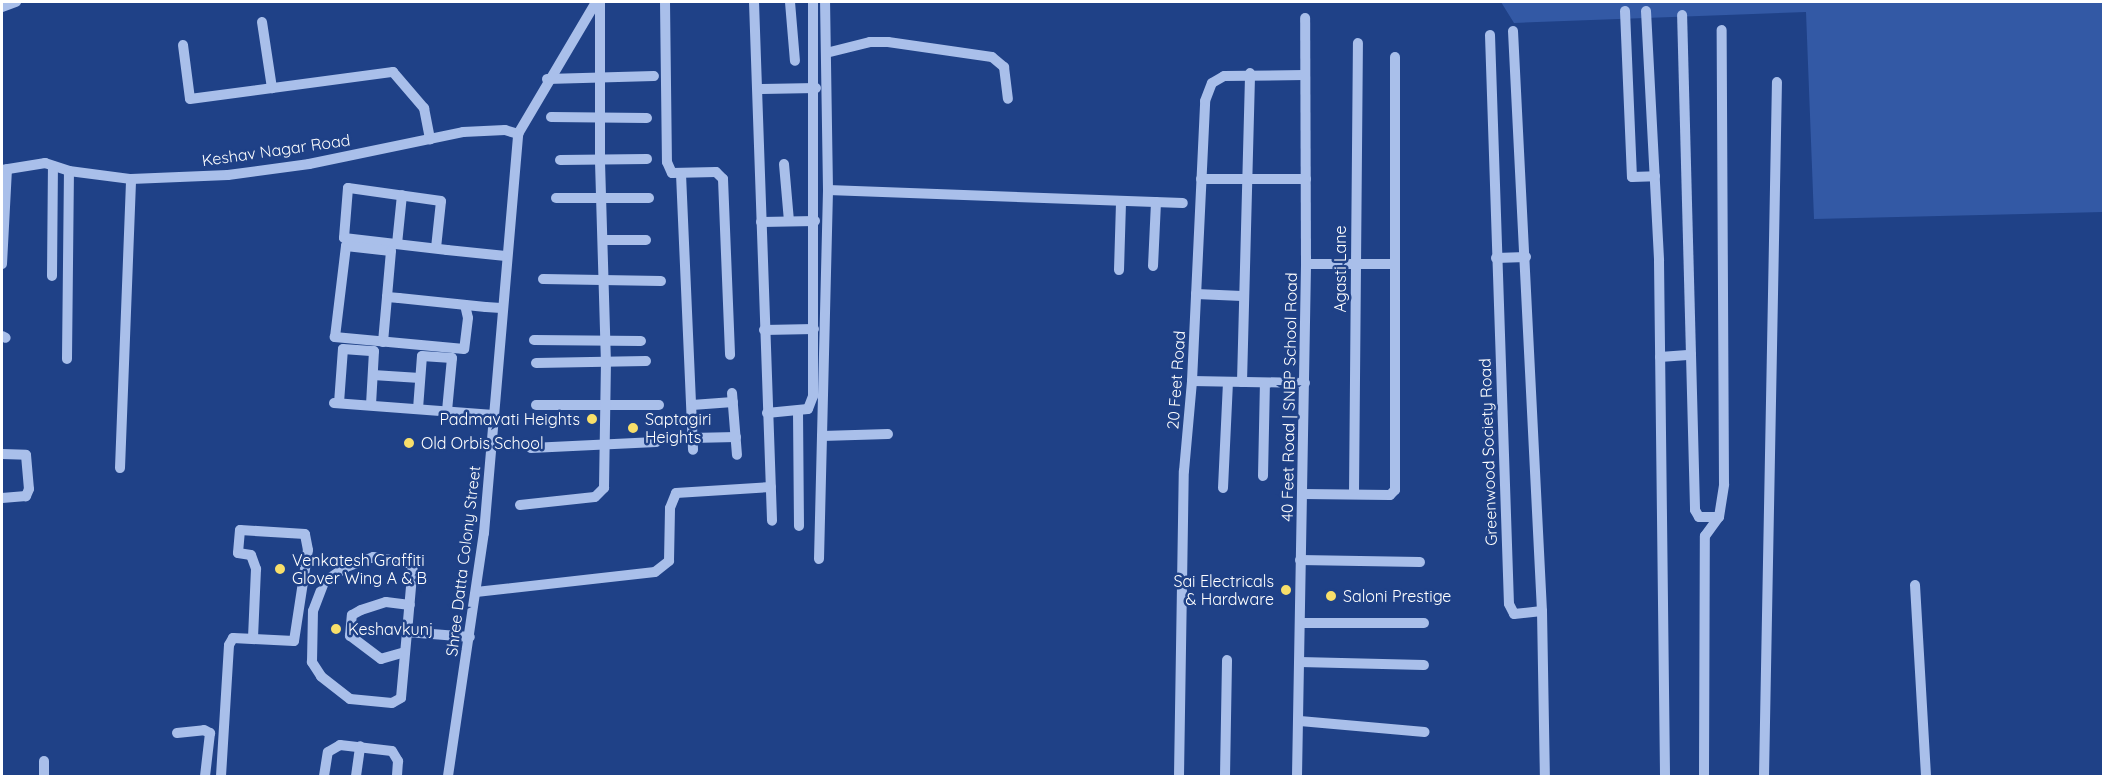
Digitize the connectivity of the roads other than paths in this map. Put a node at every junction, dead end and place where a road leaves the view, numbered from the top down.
1 (16, 2) edge
2 (596, 2) edge
3 (600, 2) edge
4 (665, 2) edge
5 (753, 2) edge
6 (790, 2) edge
7 (813, 2) edge
8 (825, 2) edge
9 (2, 6) edge
10 (1625, 11) dead end
11 (1646, 11) dead end
12 (1682, 15) dead end
13 (1305, 18) dead end
14 (262, 22) dead end
15 (1722, 30) dead end
16 (1513, 31) dead end
17 (1490, 35) dead end
18 (1358, 43) dead end
19 (183, 45) dead end
20 (826, 53) junction
21 (1395, 57) dead end
22 (795, 61) dead end
23 (1250, 74) junction
24 (1305, 75) junction
25 (654, 76) dead end
26 (602, 78) junction
27 (548, 79) junction
28 (1777, 82) dead end
29 (272, 88) junction
30 (816, 88) junction
31 (759, 89) junction
32 (1008, 99) dead end
33 (551, 117) dead end
34 (602, 117) junction
35 (647, 118) dead end
36 (518, 134) junction
37 (430, 140) junction
38 (600, 158) junction
39 (647, 159) dead end
40 (560, 160) dead end
41 (784, 164) dead end
42 (53, 166) junction
43 (4, 169) edge
44 (69, 171) junction
45 (681, 174) junction
46 (1655, 176) junction
47 (131, 179) junction
48 (1202, 179) junction
49 (1245, 179) junction
50 (1305, 179) junction
51 (828, 190) junction
52 (402, 195) junction
53 (556, 198) dead end
54 (649, 198) dead end
55 (602, 199) junction
56 (1121, 201) junction
57 (1156, 202) junction
58 (1183, 203) dead end
59 (789, 221) junction
60 (815, 221) junction
61 (761, 222) junction
62 (604, 240) junction
63 (646, 240) dead end
64 (397, 244) junction
65 (436, 248) junction
66 (506, 256) junction
67 (1526, 257) junction
68 (1496, 258) junction
69 (2, 264) edge
70 (1306, 264) junction
71 (1393, 264) junction
72 (1356, 265) junction
73 (1153, 266) dead end
74 (1119, 270) dead end
75 (52, 276) dead end
76 (543, 279) dead end
77 (604, 279) junction
78 (661, 281) dead end
79 (1196, 294) junction
80 (1242, 296) junction
81 (387, 297) junction
82 (465, 305) junction
83 (501, 308) junction
84 (814, 329) junction
85 (764, 330) junction
86 (534, 340) dead end
87 (641, 341) dead end
88 (383, 342) junction
89 (604, 342) junction
90 (730, 355) dead end
91 (1691, 355) junction
92 (1660, 357) junction
93 (67, 359) dead end
94 (646, 361) dead end
95 (536, 363) dead end
96 (606, 364) junction
97 (373, 375) junction
98 (420, 378) junction
99 (1192, 381) junction
100 (1228, 382) junction
101 (1242, 382) junction
102 (1265, 383) junction
103 (1305, 383) junction
104 (605, 403) junction
105 (371, 405) junction
106 (536, 405) dead end
107 (659, 405) dead end
108 (692, 405) junction
109 (418, 409) junction
110 (447, 411) junction
111 (798, 412) junction
112 (767, 413) junction
113 (495, 415) junction
114 (888, 434) dead end
115 (822, 436) junction
116 (736, 437) junction
117 (606, 442) junction
118 (656, 442) dead end
119 (531, 448) dead end
120 (2, 454) edge
121 (737, 455) dead end
122 (120, 468) dead end
123 (1263, 477) dead end
124 (771, 488) junction
125 (1223, 488) dead end
126 (1303, 494) junction
127 (1354, 494) junction
128 (2, 498) edge
129 (520, 505) dead end
130 (1719, 517) junction
131 (772, 521) dead end
132 (799, 526) dead end
133 (819, 559) dead end
134 (1300, 560) junction
135 (1420, 562) dead end
136 (1915, 585) dead end
137 (476, 592) junction
138 (410, 605) junction
139 (1542, 611) junction
140 (1301, 623) junction
141 (1424, 623) dead end
142 (407, 632) junction
143 (470, 637) junction
144 (253, 638) junction
145 (405, 652) junction
146 (1227, 660) dead end
147 (1300, 662) junction
148 (1424, 665) dead end
149 (1300, 721) junction
150 (1425, 732) dead end
151 (177, 734) dead end
152 (360, 746) junction
153 (44, 761) dead end
154 (44, 777) edge
155 (205, 777) edge
156 (220, 777) edge
157 (324, 777) edge
158 (356, 777) edge
159 (397, 777) edge
160 (448, 777) edge
161 (1179, 777) edge
162 (1225, 777) edge
163 (1297, 777) edge
164 (1545, 777) edge
165 (1665, 777) edge
166 (1704, 777) edge
167 (1764, 777) edge
168 (1926, 777) edge

1 - 9 street
2 - 27 street
3 - 26 street
4 - 45 street
5 - 31 street
6 - 22 street
7 - 30 street
8 - 20 street
10 - 46 street
11 - 46 street
12 - 91 street
13 - 24 street, 40 Feet Road | SNBP School Road
14 - 29 street
15 - 130 street
16 - 67 street
17 - 68 street, Greenwood Society Road
18 - 72 street, Agasti Lane
19 - 29 street
20 - 32 street
20 - 51 street
21 - 71 street
23 - 24 street, 20 Feet Road
23 - 48 street, 20 Feet Road
23 - 49 street
24 - 50 street, 40 Feet Road | SNBP School Road
25 - 26 street
26 - 27 street
26 - 34 street
27 - 36 street
28 - 167 street
29 - 37 street
30 - 31 street
30 - 60 street
31 - 61 street
33 - 34 street
34 - 35 street
34 - 38 street
36 - 37 street, Keshav Nagar Road
36 - 66 street, Shree Datta Colony Street
37 - 47 street, Keshav Nagar Road
38 - 39 street
38 - 40 street
38 - 55 street
41 - 59 street
42 - 43 street, Keshav Nagar Road
42 - 44 street, Keshav Nagar Road
42 - 75 street
43 - 69 street
44 - 47 street, Keshav Nagar Road
44 - 93 street
45 - 90 street
45 - 108 street
46 - 92 street
47 - 122 street
48 - 49 street
48 - 79 street, 20 Feet Road
49 - 50 street
49 - 80 street
50 - 70 street, 40 Feet Road | SNBP School Road
51 - 56 street
51 - 115 street
52 - 64 street
52 - 64 street
52 - 65 street
53 - 55 street
54 - 55 street
55 - 62 street
56 - 57 street
56 - 74 street
57 - 58 street
57 - 73 street
59 - 60 street
59 - 61 street
60 - 84 street
61 - 85 street
62 - 63 street
62 - 77 street
64 - 65 street
65 - 66 street
66 - 83 street, Shree Datta Colony Street
67 - 68 street
67 - 139 street
68 - 139 street, Greenwood Society Road
70 - 72 street
70 - 103 street, 40 Feet Road | SNBP School Road
71 - 72 street
71 - 127 street
72 - 127 street, Agasti Lane
76 - 77 street
77 - 78 street
77 - 89 street
79 - 80 street
79 - 99 street, 20 Feet Road
80 - 101 street
81 - 82 street
81 - 88 street
81 - 88 street
82 - 83 street
82 - 88 street
83 - 113 street, Shree Datta Colony Street
84 - 85 street
84 - 111 street
85 - 112 street
86 - 89 street
87 - 89 street
89 - 96 street
91 - 92 street
91 - 130 street
92 - 165 street
94 - 96 street
95 - 96 street
96 - 104 street
97 - 98 street
97 - 105 street
97 - 105 street
98 - 109 street
98 - 110 street
99 - 100 street
99 - 161 street, 20 Feet Road
100 - 101 street
100 - 125 street
101 - 102 street
102 - 103 street
102 - 123 street
103 - 126 street, 40 Feet Road | SNBP School Road
104 - 106 street
104 - 107 street
104 - 117 street
105 - 109 street
108 - 116 street
108 - 116 street
109 - 110 street
110 - 113 street
111 - 112 street
111 - 132 street
112 - 124 street
113 - 137 street, Shree Datta Colony Street
114 - 115 street
115 - 133 street
116 - 121 street
117 - 118 street
117 - 119 street
117 - 129 street
120 - 128 street
124 - 131 street
124 - 137 street
126 - 127 street
126 - 134 street, 40 Feet Road | SNBP School Road
130 - 166 street
134 - 135 street
134 - 140 street, 40 Feet Road | SNBP School Road
136 - 168 street
137 - 143 street, Shree Datta Colony Street
138 - 142 street
138 - 145 street
138 - 145 street
139 - 164 street
140 - 141 street
140 - 147 street, 40 Feet Road | SNBP School Road
142 - 143 street
142 - 145 street
143 - 160 street, Shree Datta Colony Street
144 - 144 street
144 - 156 street
146 - 162 street
147 - 148 street
147 - 149 street, 40 Feet Road | SNBP School Road
149 - 150 street
149 - 163 street, 40 Feet Road | SNBP School Road
151 - 155 street
152 - 157 street
152 - 158 street
152 - 159 street
153 - 154 street

